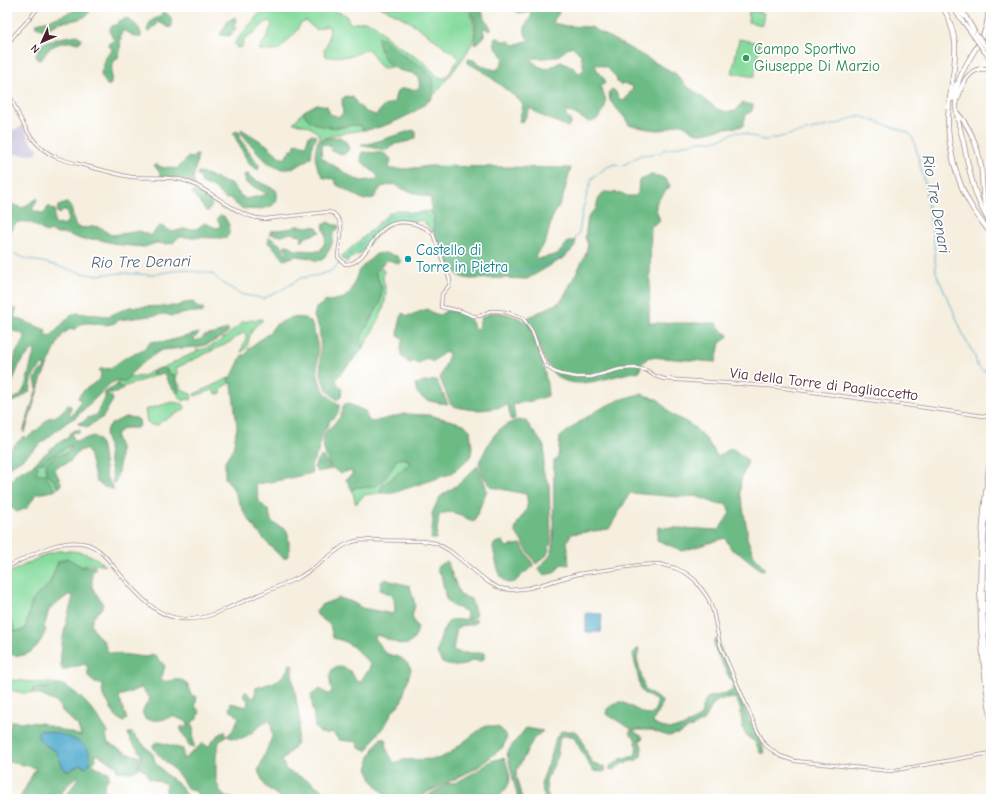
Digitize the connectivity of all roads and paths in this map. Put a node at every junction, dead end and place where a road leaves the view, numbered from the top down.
1 (38, 7) edge
2 (943, 7) edge
3 (952, 7) edge
4 (956, 7) edge
5 (960, 7) edge
6 (986, 7) edge
7 (975, 33) junction
8 (7, 46) edge
9 (985, 49) junction
10 (991, 54) edge
11 (991, 60) edge
12 (991, 70) edge
13 (7, 89) edge
14 (957, 113) junction
15 (948, 121) junction
16 (991, 220) edge
17 (991, 224) edge
18 (991, 234) edge
19 (991, 417) edge
20 (991, 451) edge
21 (991, 474) edge
22 (7, 568) edge
23 (991, 693) edge
24 (991, 718) edge
25 (991, 753) edge

1 - 8 street
2 - 15 highway
3 - 7 highway
4 - 7 highway
5 - 7 highway
6 - 14 highway
6 - 15 highway
7 - 9 highway, bridge
9 - 10 highway
9 - 11 highway
12 - 14 highway
13 - 19 street, Via della Torre di Pagliaccetto
14 - 16 highway
14 - 17 highway
15 - 18 highway
20 - 24 highway
21 - 23 highway
22 - 25 street

